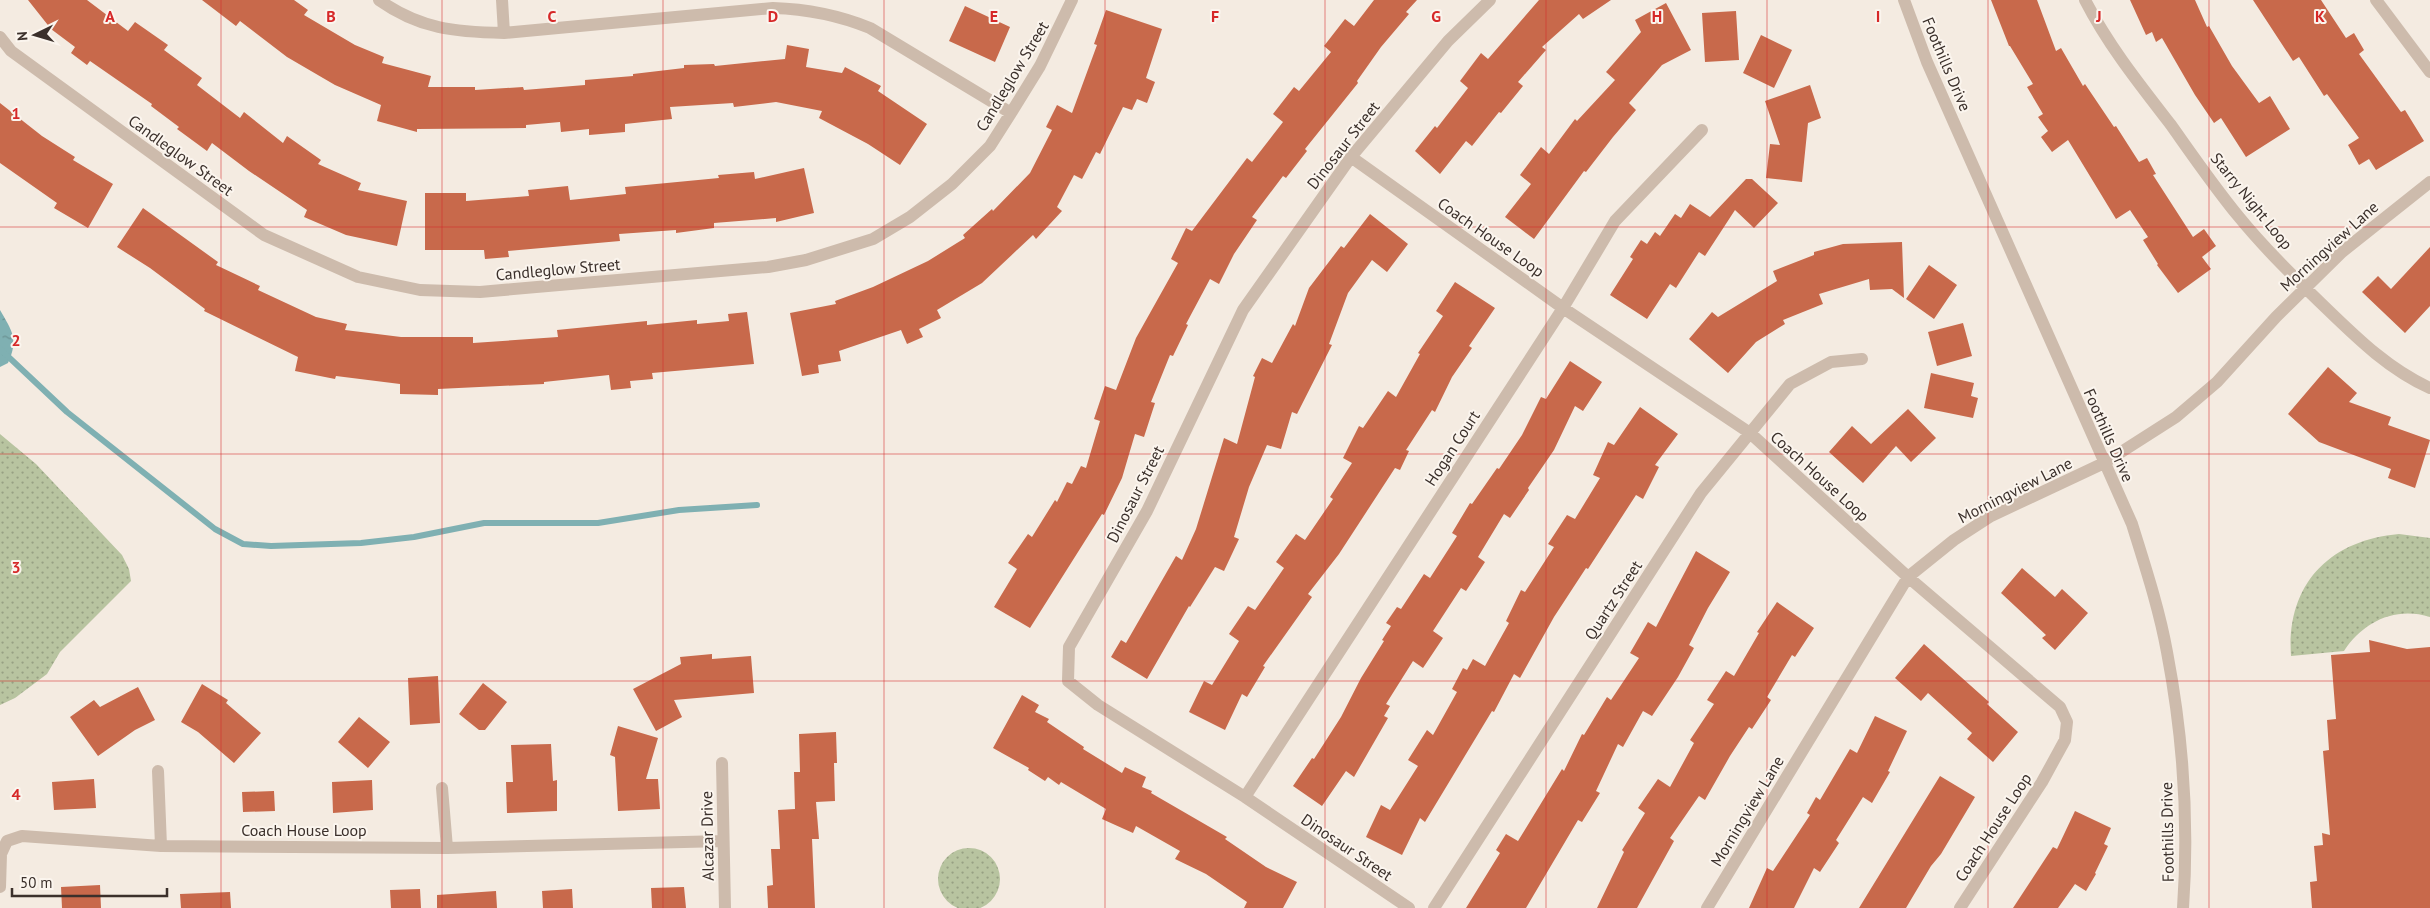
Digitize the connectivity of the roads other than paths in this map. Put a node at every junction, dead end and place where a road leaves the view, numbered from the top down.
1 (378, 0) edge
2 (502, 0) edge
3 (1072, 0) edge
4 (1490, 0) edge
5 (1904, 0) edge
6 (2085, 0) edge
7 (2376, 0) edge
8 (795, 4) edge
9 (504, 33) junction
10 (0, 36) edge
11 (2430, 72) edge
12 (1011, 113) junction
13 (1702, 130) dead end
14 (1351, 157) junction
15 (2430, 182) edge
16 (2305, 288) junction
17 (1562, 308) junction
18 (1862, 359) dead end
19 (2430, 388) edge
20 (1750, 434) junction
21 (2104, 463) junction
22 (1908, 577) junction
23 (722, 763) dead end
24 (158, 771) dead end
25 (442, 788) dead end
26 (1245, 797) junction
27 (724, 841) junction
28 (161, 846) junction
29 (447, 848) junction
30 (0, 887) edge
31 (725, 908) edge
32 (1409, 908) edge
33 (1434, 908) edge
34 (1707, 908) edge
35 (1960, 908) edge
36 (2183, 908) edge

1 - 9 street
2 - 9 street
3 - 12 street, Candleglow Street
4 - 14 street, Dinosaur Street
5 - 21 street, Foothills Drive
6 - 16 street, Starry Night Loop
7 - 11 street
8 - 9 street
8 - 12 street
10 - 12 street, Candleglow Street
13 - 17 street, Hogan Court
14 - 17 street, Coach House Loop
14 - 26 street, Dinosaur Street
15 - 16 street, Morningview Lane
16 - 19 street, Starry Night Loop
16 - 21 street, Morningview Lane
17 - 20 street, Coach House Loop
17 - 26 street, Hogan Court
18 - 20 street, Quartz Street
20 - 22 street, Coach House Loop
20 - 33 street, Quartz Street
21 - 22 street, Morningview Lane
21 - 36 street, Foothills Drive
22 - 34 street, Morningview Lane
22 - 35 street, Coach House Loop
23 - 27 street, Alcazar Drive
24 - 28 street
25 - 29 street
26 - 32 street, Dinosaur Street
27 - 29 street, Coach House Loop
27 - 31 street, Alcazar Drive
28 - 29 street, Coach House Loop
28 - 30 street, Coach House Loop

